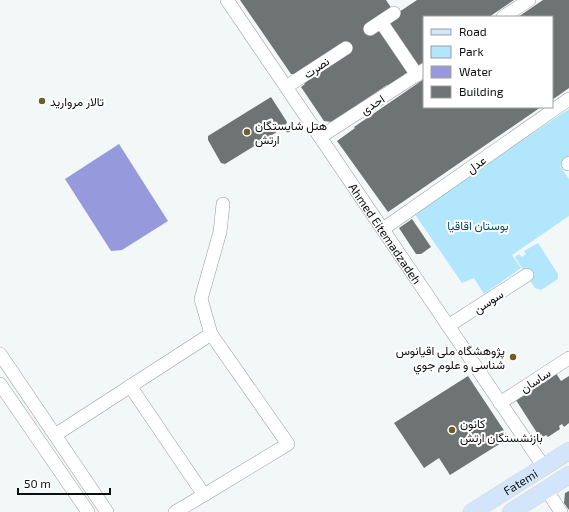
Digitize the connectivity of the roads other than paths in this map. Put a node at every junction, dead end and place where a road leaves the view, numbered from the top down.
1 (227, 0) edge
2 (529, 0) edge
3 (394, 13) dead end
4 (505, 16) edge
5 (381, 22) junction
6 (370, 29) dead end
7 (346, 48) dead end
8 (421, 72) edge
9 (286, 87) junction
10 (569, 99) edge
11 (320, 137) junction
12 (223, 204) dead end
13 (383, 229) junction
14 (527, 275) dead end
15 (448, 326) junction
16 (211, 334) junction
17 (0, 354) edge
18 (569, 358) edge
19 (0, 384) edge
20 (130, 386) junction
21 (500, 403) junction
22 (55, 435) junction
23 (569, 451) edge
24 (544, 467) junction
25 (569, 475) edge
26 (550, 487) junction
27 (204, 495) junction
28 (88, 512) edge
29 (107, 512) edge
30 (175, 512) edge
31 (472, 512) edge
32 (511, 512) edge
33 (561, 512) edge

1 - 9 street, Ahmed Eitemadzadeh
2 - 4 street
3 - 5 street
5 - 6 street
5 - 8 street
7 - 9 street, نصرت
8 - 11 street, احدی
9 - 11 street, Ahmed Eitemadzadeh
10 - 13 street, عدل
11 - 13 street, Ahmed Eitemadzadeh
12 - 16 street
13 - 15 street, Ahmed Eitemadzadeh
14 - 15 street, سوسن
15 - 21 street, Ahmed Eitemadzadeh
16 - 20 street
16 - 27 street
17 - 22 street
18 - 21 street, ساسان
19 - 28 street
20 - 22 street
20 - 27 street
21 - 24 street, Ahmed Eitemadzadeh
22 - 29 street
23 - 24 main road, Fatemi
24 - 26 main road
24 - 31 main road, Fatemi
25 - 26 main road, Fatemi
26 - 32 main road, Fatemi
26 - 33 street
27 - 30 street

